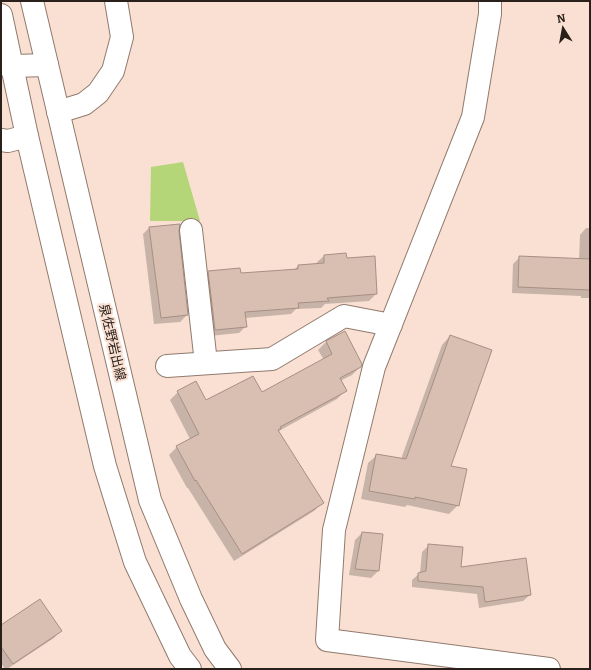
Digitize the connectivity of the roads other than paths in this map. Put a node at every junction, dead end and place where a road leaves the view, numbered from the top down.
1 (32, 1) edge
2 (116, 1) edge
3 (490, 1) edge
4 (1, 15) edge
5 (7, 65) edge
6 (46, 65) junction
7 (58, 112) junction
8 (27, 136) junction
9 (1, 140) edge
10 (191, 230) dead end
11 (391, 325) junction
12 (206, 363) junction
13 (167, 366) dead end
14 (190, 669) edge
15 (230, 669) edge
16 (549, 669) edge

1 - 6 street, 泉佐野岩出線
2 - 7 street
3 - 11 street
4 - 5 street
5 - 6 street
5 - 8 street
6 - 7 street, 泉佐野岩出線
7 - 15 street, 泉佐野岩出線
8 - 9 street
8 - 14 street
10 - 12 street
11 - 12 street
11 - 16 street
12 - 13 street

